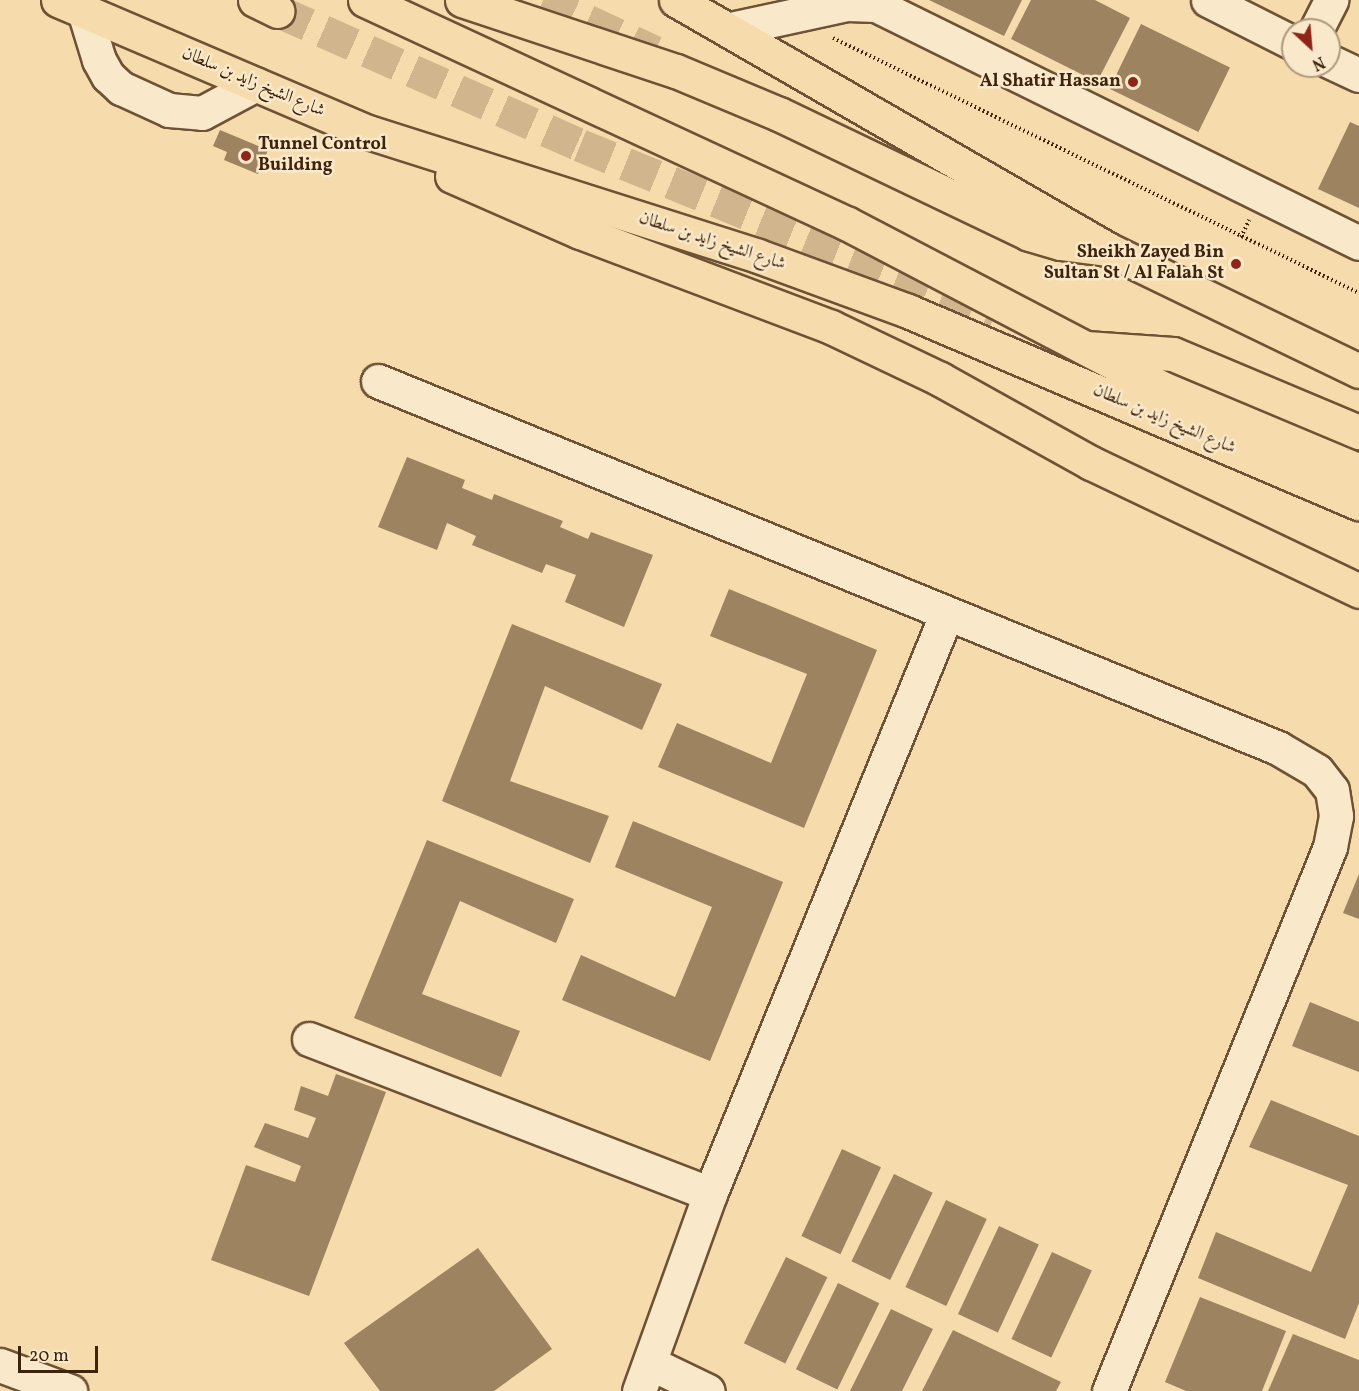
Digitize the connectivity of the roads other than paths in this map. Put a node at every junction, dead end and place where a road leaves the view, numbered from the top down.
1 (365, 0) edge
2 (462, 0) edge
3 (676, 0) edge
4 (1208, 0) edge
5 (1331, 0) edge
6 (864, 1) edge
7 (71, 6) edge
8 (1322, 18) edge
9 (731, 29) junction
10 (1281, 37) edge
11 (1341, 66) edge
12 (1359, 75) edge
13 (256, 84) junction
14 (368, 132) junction
15 (1359, 243) edge
16 (1107, 249) junction
17 (1086, 348) junction
18 (1359, 371) edge
19 (378, 381) dead end
20 (1359, 432) edge
21 (1359, 471) edge
22 (1359, 503) edge
23 (1359, 591) edge
24 (946, 615) junction
25 (309, 1039) dead end
26 (710, 1194) junction
27 (0, 1365) edge
28 (644, 1377) edge
29 (70, 1391) edge
30 (708, 1391) edge
31 (1109, 1391) edge

1 - 17 main road
2 - 16 main road
3 - 9 main road
4 - 10 street
5 - 8 street
6 - 9 street
6 - 15 street
7 - 13 main road, شارع الشيخ زايد بن سلطان
7 - 13 street
9 - 16 main road
11 - 12 street
13 - 14 main road, شارع الشيخ زايد بن سلطان
14 - 22 main road, شارع الشيخ زايد بن سلطان
14 - 23 main road
16 - 18 main road
17 - 20 main road
17 - 21 main road
19 - 24 street
24 - 26 street
24 - 31 street
25 - 26 street
26 - 28 street
27 - 29 street
28 - 30 street

